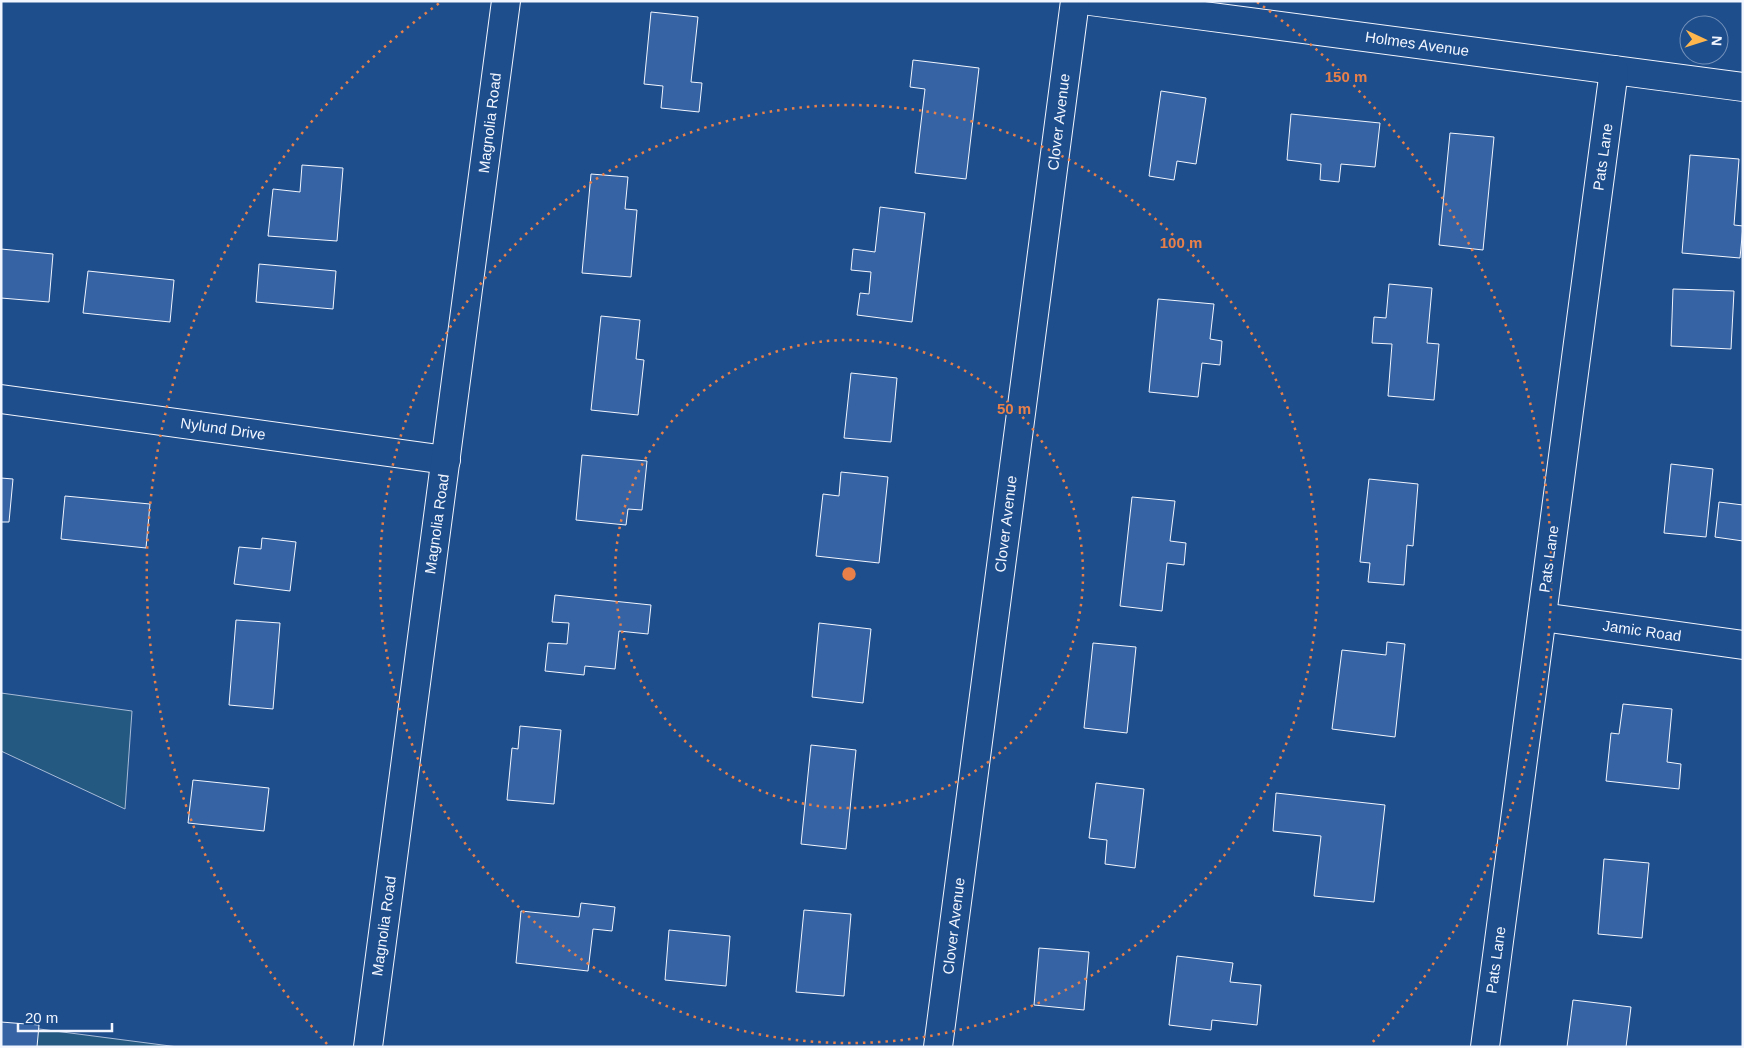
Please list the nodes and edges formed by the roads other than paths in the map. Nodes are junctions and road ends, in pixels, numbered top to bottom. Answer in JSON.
{"nodes":[{"id":1,"x":506,"y":1,"type":"edge"},
{"id":2,"x":1074,"y":1,"type":"edge"},
{"id":3,"x":1090,"y":1,"type":"edge"},
{"id":4,"x":1614,"y":70,"type":"junction"},
{"id":5,"x":1743,"y":87,"type":"edge"},
{"id":6,"x":1,"y":399,"type":"edge"},
{"id":7,"x":446,"y":460,"type":"junction"},
{"id":8,"x":1542,"y":617,"type":"junction"},
{"id":9,"x":1743,"y":645,"type":"edge"},
{"id":10,"x":368,"y":1047,"type":"edge"},
{"id":11,"x":938,"y":1047,"type":"edge"},
{"id":12,"x":1485,"y":1047,"type":"edge"}],
"edges":[{"from":1,"to":7,"type":"street","name":"Magnolia Road"},
{"from":2,"to":11,"type":"street","name":"Clover Avenue"},
{"from":3,"to":4,"type":"street","name":"Holmes Avenue"},
{"from":4,"to":5,"type":"street","name":"Holmes Avenue"},
{"from":4,"to":8,"type":"street","name":"Pats Lane"},
{"from":6,"to":7,"type":"street","name":"Nylund Drive"},
{"from":7,"to":10,"type":"street","name":"Magnolia Road"},
{"from":8,"to":9,"type":"street","name":"Jamic Road"},
{"from":8,"to":12,"type":"street","name":"Pats Lane"}]}
